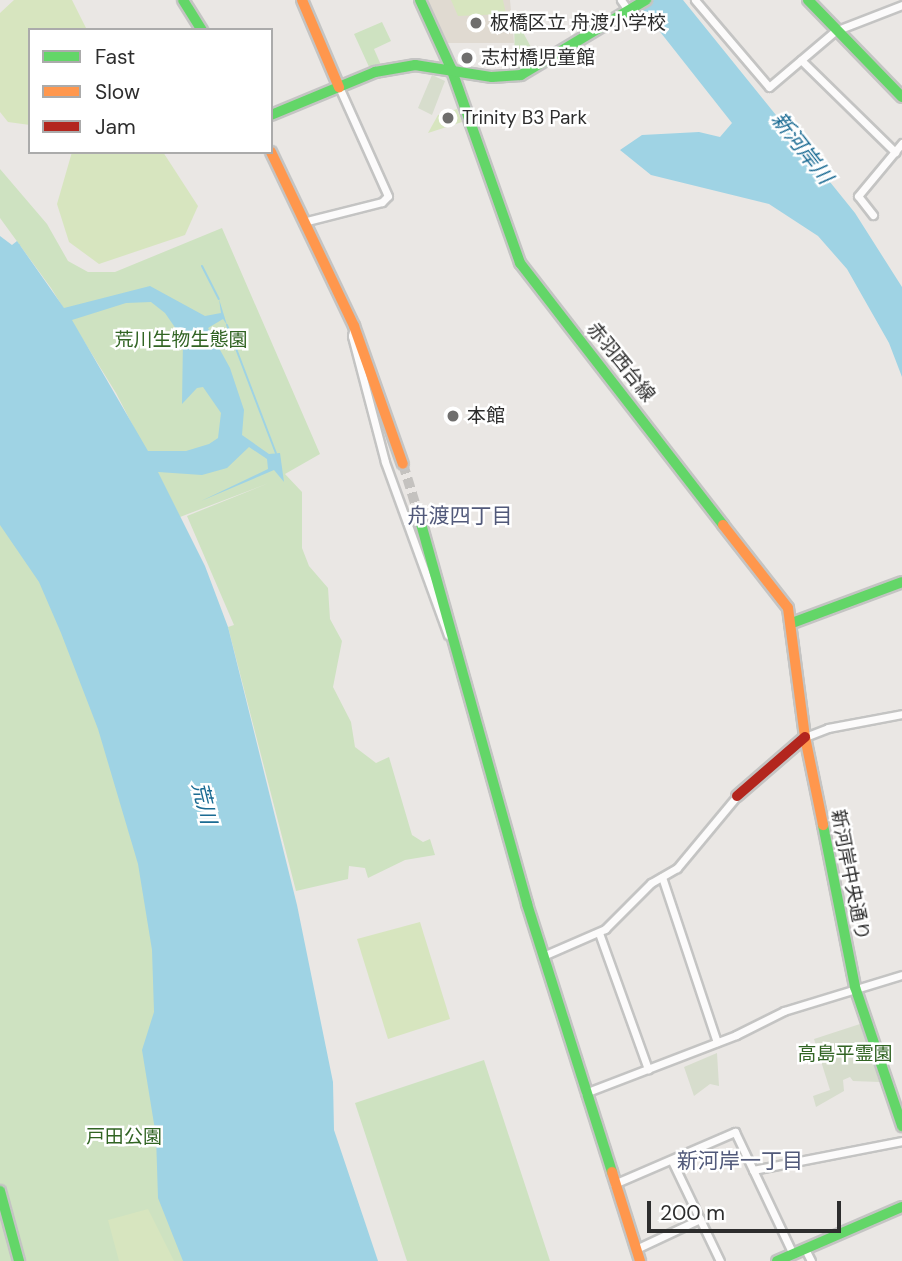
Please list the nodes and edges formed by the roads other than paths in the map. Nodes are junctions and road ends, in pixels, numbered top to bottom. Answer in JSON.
{"nodes":[{"id":1,"x":183,"y":0,"type":"edge"},
{"id":2,"x":302,"y":0,"type":"edge"},
{"id":3,"x":420,"y":0,"type":"edge"},
{"id":4,"x":621,"y":0,"type":"edge"},
{"id":5,"x":646,"y":0,"type":"edge"},
{"id":6,"x":695,"y":0,"type":"edge"},
{"id":7,"x":808,"y":0,"type":"edge"},
{"id":8,"x":902,"y":5,"type":"edge"},
{"id":9,"x":630,"y":9,"type":"junction"},
{"id":10,"x":201,"y":28,"type":"edge"},
{"id":11,"x":835,"y":31,"type":"junction"},
{"id":12,"x":802,"y":60,"type":"junction"},
{"id":13,"x":451,"y":68,"type":"junction"},
{"id":14,"x":340,"y":87,"type":"junction"},
{"id":15,"x":902,"y":97,"type":"edge"},
{"id":16,"x":273,"y":114,"type":"edge"},
{"id":17,"x":902,"y":143,"type":"edge"},
{"id":18,"x":895,"y":152,"type":"junction"},
{"id":19,"x":272,"y":154,"type":"edge"},
{"id":20,"x":873,"y":215,"type":"dead end"},
{"id":21,"x":307,"y":221,"type":"junction"},
{"id":22,"x":354,"y":327,"type":"junction"},
{"id":23,"x":403,"y":464,"type":"tunnel mouth"},
{"id":24,"x":418,"y":513,"type":"tunnel mouth"},
{"id":25,"x":898,"y":584,"type":"edge"},
{"id":26,"x":792,"y":623,"type":"junction"},
{"id":27,"x":456,"y":645,"type":"junction"},
{"id":28,"x":902,"y":714,"type":"edge"},
{"id":29,"x":805,"y":737,"type":"junction"},
{"id":30,"x":737,"y":796,"type":"joint"},
{"id":31,"x":662,"y":877,"type":"junction"},
{"id":32,"x":600,"y":933,"type":"junction"},
{"id":33,"x":542,"y":956,"type":"junction"},
{"id":34,"x":902,"y":975,"type":"edge"},
{"id":35,"x":855,"y":987,"type":"junction"},
{"id":36,"x":718,"y":1042,"type":"junction"},
{"id":37,"x":649,"y":1069,"type":"junction"},
{"id":38,"x":584,"y":1093,"type":"junction"},
{"id":39,"x":902,"y":1126,"type":"edge"},
{"id":40,"x":902,"y":1141,"type":"edge"},
{"id":41,"x":672,"y":1161,"type":"junction"},
{"id":42,"x":753,"y":1170,"type":"junction"},
{"id":43,"x":614,"y":1184,"type":"junction"},
{"id":44,"x":0,"y":1191,"type":"edge"},
{"id":45,"x":902,"y":1207,"type":"edge"},
{"id":46,"x":700,"y":1219,"type":"junction"},
{"id":47,"x":636,"y":1249,"type":"junction"},
{"id":48,"x":805,"y":1249,"type":"junction"},
{"id":49,"x":793,"y":1254,"type":"junction"},
{"id":50,"x":19,"y":1261,"type":"edge"},
{"id":51,"x":640,"y":1261,"type":"edge"},
{"id":52,"x":720,"y":1261,"type":"edge"},
{"id":53,"x":778,"y":1261,"type":"edge"},
{"id":54,"x":811,"y":1261,"type":"edge"}],
"edges":[{"from":1,"to":10,"type":"street"},
{"from":2,"to":14,"type":"street"},
{"from":3,"to":13,"type":"street","name":"赤羽西台線"},
{"from":4,"to":9,"type":"street"},
{"from":5,"to":9,"type":"street"},
{"from":6,"to":12,"type":"street"},
{"from":7,"to":11,"type":"street"},
{"from":8,"to":11,"type":"street"},
{"from":9,"to":13,"type":"street"},
{"from":11,"to":12,"type":"street"},
{"from":11,"to":15,"type":"street"},
{"from":12,"to":18,"type":"street"},
{"from":13,"to":14,"type":"street"},
{"from":13,"to":26,"type":"street","name":"赤羽西台線"},
{"from":14,"to":16,"type":"street"},
{"from":14,"to":21,"type":"street"},
{"from":17,"to":18,"type":"street"},
{"from":18,"to":20,"type":"street"},
{"from":19,"to":21,"type":"street"},
{"from":21,"to":22,"type":"street"},
{"from":22,"to":23,"type":"street"},
{"from":22,"to":27,"type":"street"},
{"from":24,"to":27,"type":"street"},
{"from":25,"to":26,"type":"street"},
{"from":26,"to":29,"type":"street","name":"新河岸中央通り"},
{"from":27,"to":33,"type":"street"},
{"from":28,"to":29,"type":"street"},
{"from":29,"to":30,"type":"street"},
{"from":29,"to":35,"type":"street","name":"新河岸中央通り"},
{"from":30,"to":31,"type":"street"},
{"from":31,"to":32,"type":"street"},
{"from":31,"to":36,"type":"street"},
{"from":32,"to":33,"type":"street"},
{"from":32,"to":37,"type":"street"},
{"from":33,"to":38,"type":"street"},
{"from":34,"to":35,"type":"street"},
{"from":35,"to":36,"type":"street"},
{"from":35,"to":39,"type":"street","name":"新河岸中央通り"},
{"from":36,"to":37,"type":"street"},
{"from":37,"to":38,"type":"street"},
{"from":38,"to":43,"type":"street"},
{"from":40,"to":42,"type":"street"},
{"from":41,"to":42,"type":"street"},
{"from":41,"to":43,"type":"street"},
{"from":41,"to":46,"type":"street"},
{"from":42,"to":49,"type":"street"},
{"from":43,"to":47,"type":"street"},
{"from":44,"to":50,"type":"street"},
{"from":45,"to":48,"type":"street"},
{"from":46,"to":47,"type":"street"},
{"from":46,"to":52,"type":"street"},
{"from":47,"to":51,"type":"street"},
{"from":48,"to":49,"type":"street"},
{"from":48,"to":54,"type":"street"},
{"from":49,"to":53,"type":"street"}]}
